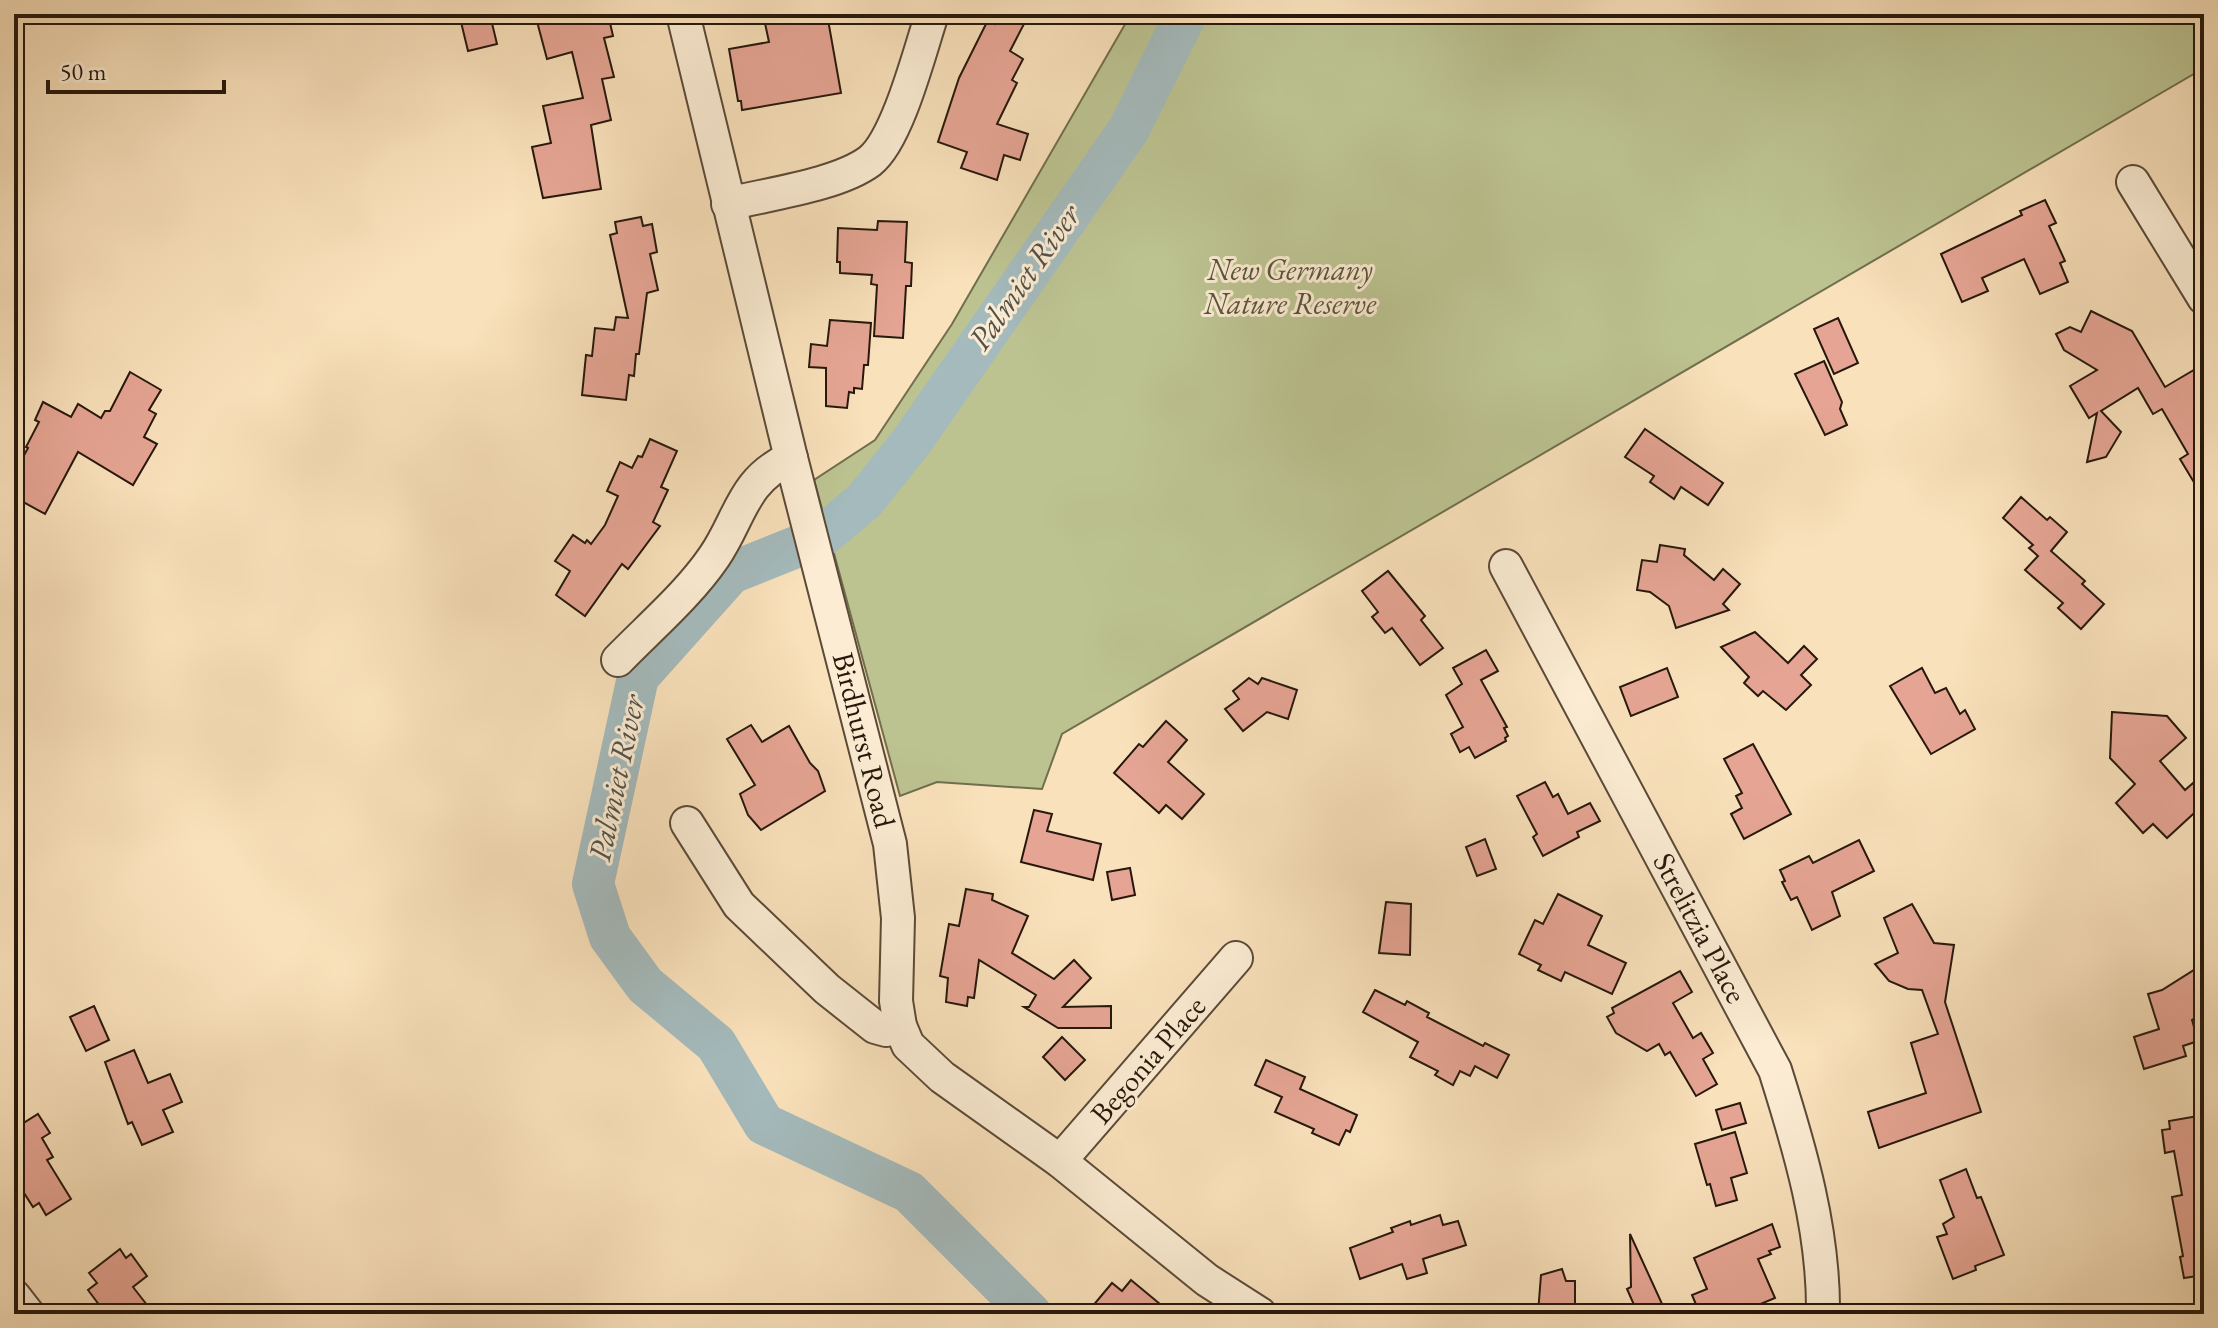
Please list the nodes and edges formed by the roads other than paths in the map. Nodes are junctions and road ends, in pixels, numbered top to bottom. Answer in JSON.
{"nodes":[{"id":1,"x":683,"y":14,"type":"edge"},
{"id":2,"x":932,"y":14,"type":"edge"},
{"id":3,"x":2133,"y":182,"type":"dead end"},
{"id":4,"x":728,"y":204,"type":"junction"},
{"id":5,"x":2204,"y":298,"type":"edge"},
{"id":6,"x":795,"y":472,"type":"junction"},
{"id":7,"x":1506,"y":566,"type":"dead end"},
{"id":8,"x":618,"y":660,"type":"dead end"},
{"id":9,"x":687,"y":823,"type":"dead end"},
{"id":10,"x":1236,"y":958,"type":"dead end"},
{"id":11,"x":900,"y":1026,"type":"junction"},
{"id":12,"x":1060,"y":1161,"type":"junction"},
{"id":13,"x":14,"y":1296,"type":"edge"},
{"id":14,"x":28,"y":1314,"type":"edge"},
{"id":15,"x":1260,"y":1314,"type":"edge"},
{"id":16,"x":1823,"y":1314,"type":"edge"}],
"edges":[{"from":1,"to":4,"type":"street","name":"Birdhurst Road"},
{"from":2,"to":4,"type":"street"},
{"from":3,"to":5,"type":"street"},
{"from":4,"to":6,"type":"street","name":"Birdhurst Road"},
{"from":6,"to":8,"type":"street"},
{"from":6,"to":11,"type":"street","name":"Birdhurst Road"},
{"from":7,"to":16,"type":"street","name":"Strelitzia Place"},
{"from":9,"to":11,"type":"street"},
{"from":10,"to":12,"type":"street","name":"Begonia Place"},
{"from":11,"to":12,"type":"street","name":"Birdhurst Road"},
{"from":12,"to":15,"type":"street","name":"Birdhurst Road"},
{"from":13,"to":14,"type":"street"}]}
